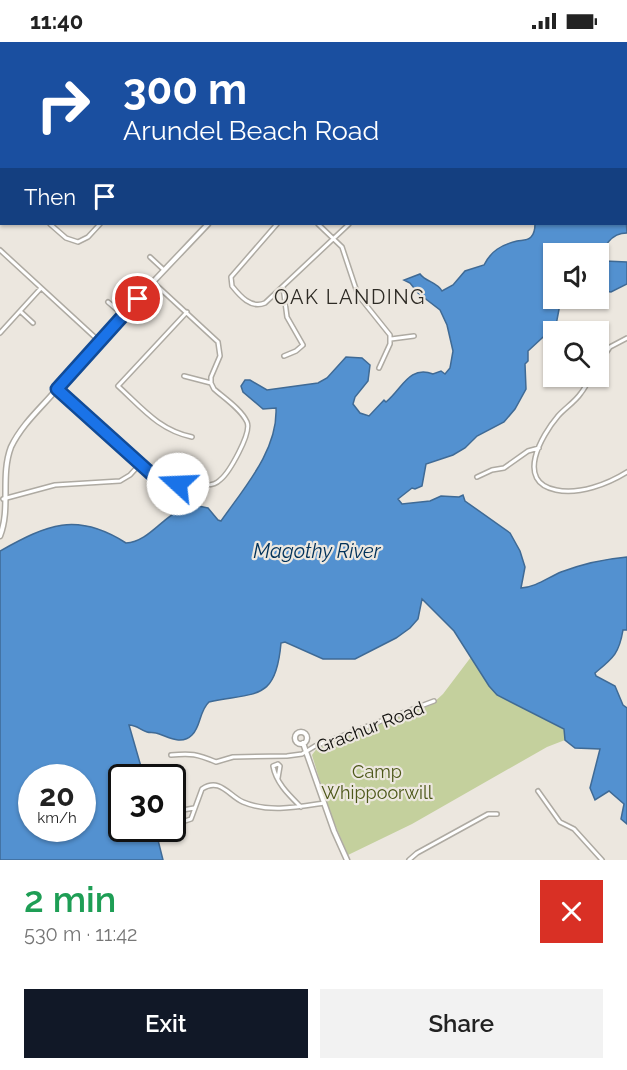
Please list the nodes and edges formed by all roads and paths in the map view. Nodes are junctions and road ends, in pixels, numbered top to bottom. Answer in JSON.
{"nodes":[{"id":1,"x":51,"y":225,"type":"edge"},
{"id":2,"x":99,"y":225,"type":"edge"},
{"id":3,"x":207,"y":225,"type":"edge"},
{"id":4,"x":276,"y":225,"type":"edge"},
{"id":5,"x":319,"y":225,"type":"edge"},
{"id":6,"x":348,"y":225,"type":"edge"},
{"id":7,"x":334,"y":238,"type":"junction"},
{"id":8,"x":0,"y":250,"type":"edge"},
{"id":9,"x":150,"y":257,"type":"dead end"},
{"id":10,"x":164,"y":270,"type":"junction"},
{"id":11,"x":153,"y":282,"type":"junction"},
{"id":12,"x":283,"y":286,"type":"junction"},
{"id":13,"x":41,"y":288,"type":"junction"},
{"id":14,"x":108,"y":302,"type":"dead end"},
{"id":15,"x":20,"y":311,"type":"junction"},
{"id":16,"x":186,"y":312,"type":"junction"},
{"id":17,"x":123,"y":315,"type":"junction"},
{"id":18,"x":33,"y":323,"type":"dead end"},
{"id":19,"x":0,"y":333,"type":"edge"},
{"id":20,"x":414,"y":336,"type":"dead end"},
{"id":21,"x":627,"y":338,"type":"edge"},
{"id":22,"x":391,"y":339,"type":"junction"},
{"id":23,"x":99,"y":341,"type":"junction"},
{"id":24,"x":609,"y":348,"type":"edge"},
{"id":25,"x":284,"y":356,"type":"dead end"},
{"id":26,"x":379,"y":368,"type":"dead end"},
{"id":27,"x":184,"y":376,"type":"dead end"},
{"id":28,"x":211,"y":383,"type":"junction"},
{"id":29,"x":585,"y":387,"type":"edge"},
{"id":30,"x":57,"y":389,"type":"junction"},
{"id":31,"x":192,"y":437,"type":"dead end"},
{"id":32,"x":539,"y":448,"type":"junction"},
{"id":33,"x":140,"y":464,"type":"junction"},
{"id":34,"x":627,"y":472,"type":"edge"},
{"id":35,"x":477,"y":477,"type":"dead end"},
{"id":36,"x":3,"y":499,"type":"junction"},
{"id":37,"x":0,"y":536,"type":"edge"},
{"id":38,"x":434,"y":701,"type":"dead end"},
{"id":39,"x":303,"y":743,"type":"dead end"},
{"id":40,"x":307,"y":752,"type":"junction"},
{"id":41,"x":171,"y":755,"type":"dead end"},
{"id":42,"x":278,"y":778,"type":"dead end"},
{"id":43,"x":538,"y":791,"type":"dead end"},
{"id":44,"x":324,"y":803,"type":"junction"},
{"id":45,"x":301,"y":807,"type":"junction"},
{"id":46,"x":194,"y":808,"type":"junction"},
{"id":47,"x":497,"y":813,"type":"dead end"},
{"id":48,"x":346,"y":860,"type":"edge"},
{"id":49,"x":409,"y":860,"type":"edge"},
{"id":50,"x":602,"y":860,"type":"edge"}],
"edges":[{"from":1,"to":2,"type":"street"},
{"from":3,"to":10,"type":"street"},
{"from":4,"to":12,"type":"street"},
{"from":5,"to":7,"type":"street"},
{"from":6,"to":7,"type":"street"},
{"from":7,"to":12,"type":"street"},
{"from":7,"to":22,"type":"street"},
{"from":8,"to":13,"type":"street"},
{"from":9,"to":10,"type":"street"},
{"from":10,"to":11,"type":"street"},
{"from":11,"to":16,"type":"street"},
{"from":11,"to":17,"type":"street"},
{"from":12,"to":25,"type":"street"},
{"from":13,"to":15,"type":"street"},
{"from":13,"to":23,"type":"street"},
{"from":14,"to":17,"type":"street"},
{"from":15,"to":18,"type":"street"},
{"from":15,"to":19,"type":"street"},
{"from":16,"to":28,"type":"street"},
{"from":16,"to":31,"type":"street"},
{"from":17,"to":23,"type":"street"},
{"from":20,"to":22,"type":"street"},
{"from":21,"to":24,"type":"street"},
{"from":22,"to":26,"type":"street"},
{"from":23,"to":30,"type":"street"},
{"from":27,"to":28,"type":"street"},
{"from":28,"to":33,"type":"street"},
{"from":29,"to":32,"type":"street"},
{"from":30,"to":33,"type":"street"},
{"from":30,"to":36,"type":"street"},
{"from":32,"to":34,"type":"street"},
{"from":32,"to":35,"type":"street"},
{"from":33,"to":36,"type":"street"},
{"from":36,"to":37,"type":"street"},
{"from":38,"to":40,"type":"street","name":"Grachur Road"},
{"from":39,"to":40,"type":"street"},
{"from":40,"to":41,"type":"street","name":"Grachur Road"},
{"from":40,"to":44,"type":"street"},
{"from":42,"to":45,"type":"street"},
{"from":43,"to":50,"type":"street"},
{"from":44,"to":45,"type":"street"},
{"from":44,"to":48,"type":"street"},
{"from":45,"to":46,"type":"street"},
{"from":46,"to":46,"type":"street"},
{"from":47,"to":49,"type":"street"}]}
